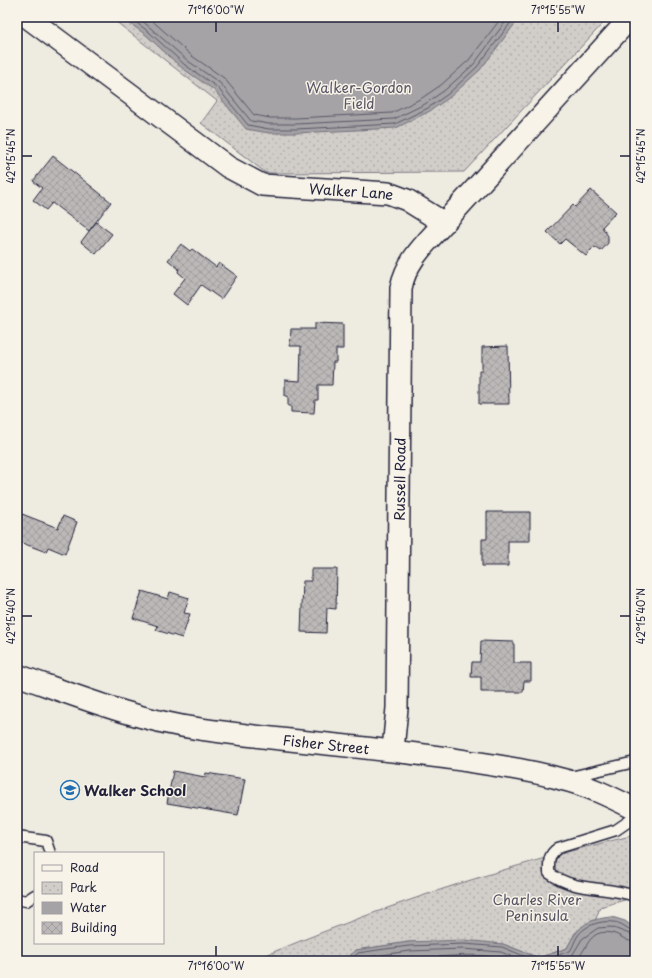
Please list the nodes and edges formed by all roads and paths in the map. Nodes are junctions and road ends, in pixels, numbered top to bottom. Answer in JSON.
{"nodes":[{"id":1,"x":27,"y":17,"type":"edge"},
{"id":2,"x":631,"y":17,"type":"edge"},
{"id":3,"x":444,"y":223,"type":"junction"},
{"id":4,"x":17,"y":674,"type":"edge"},
{"id":5,"x":393,"y":750,"type":"junction"},
{"id":6,"x":635,"y":762,"type":"edge"},
{"id":7,"x":563,"y":779,"type":"junction"},
{"id":8,"x":635,"y":809,"type":"edge"},
{"id":9,"x":635,"y":817,"type":"edge"},
{"id":10,"x":17,"y":837,"type":"edge"},
{"id":11,"x":50,"y":852,"type":"edge"},
{"id":12,"x":34,"y":896,"type":"edge"},
{"id":13,"x":635,"y":896,"type":"edge"},
{"id":14,"x":17,"y":899,"type":"edge"}],
"edges":[{"from":1,"to":3,"type":"street","name":"Walker Lane"},
{"from":2,"to":3,"type":"street"},
{"from":3,"to":5,"type":"street","name":"Russell Road"},
{"from":4,"to":5,"type":"street","name":"Fisher Street"},
{"from":5,"to":7,"type":"street","name":"Fisher Street"},
{"from":6,"to":7,"type":"lane"},
{"from":7,"to":8,"type":"street","name":"Fisher Street"},
{"from":9,"to":13,"type":"lane"},
{"from":10,"to":11,"type":"lane"},
{"from":12,"to":14,"type":"lane"}]}
